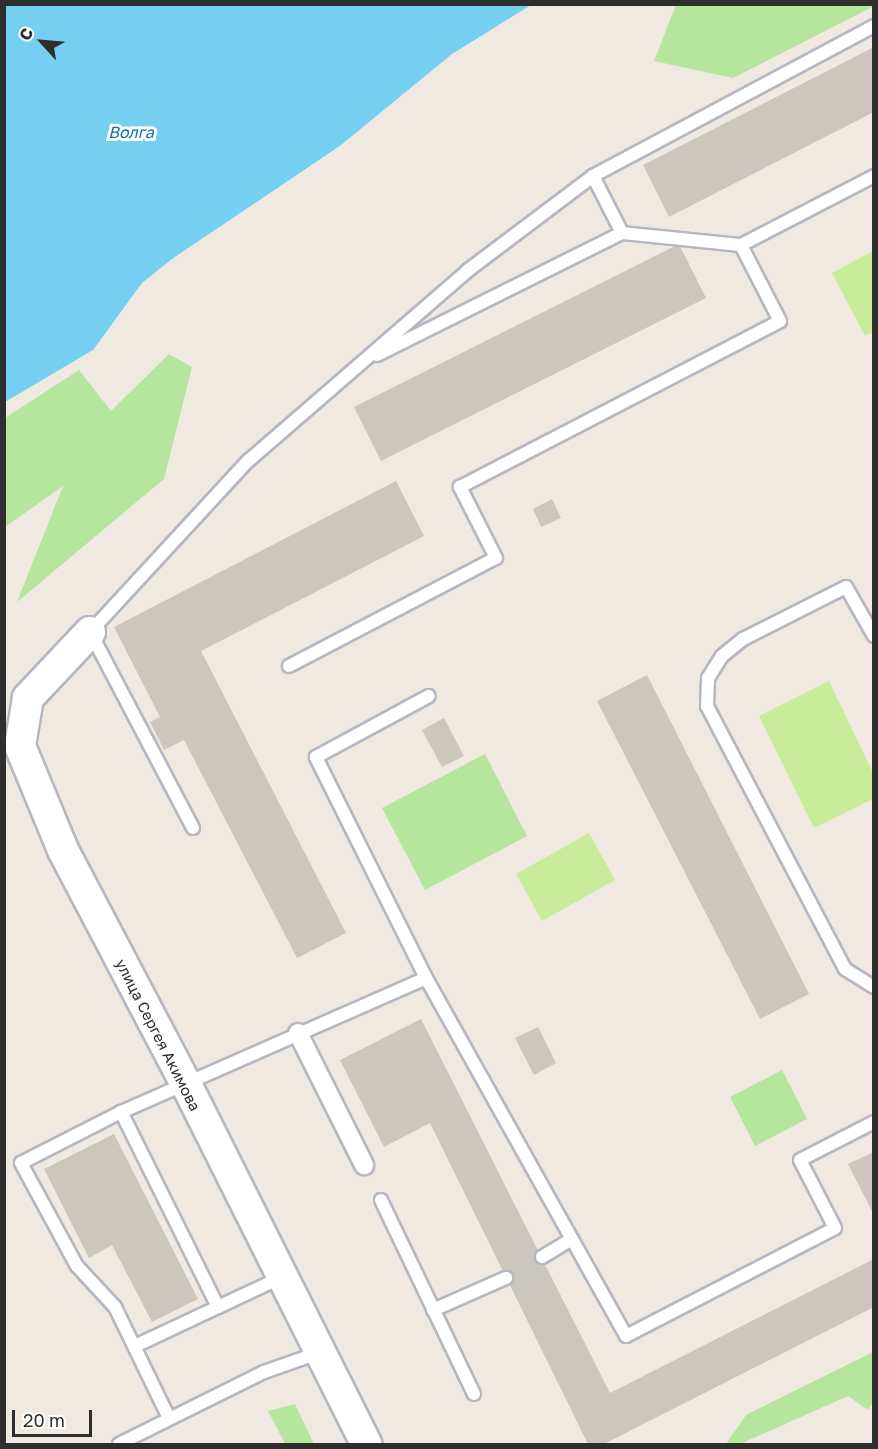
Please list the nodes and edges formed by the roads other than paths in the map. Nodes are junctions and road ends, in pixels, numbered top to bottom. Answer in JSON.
{"nodes":[{"id":1,"x":873,"y":26,"type":"edge"},
{"id":2,"x":593,"y":176,"type":"junction"},
{"id":3,"x":873,"y":176,"type":"edge"},
{"id":4,"x":622,"y":233,"type":"junction"},
{"id":5,"x":741,"y":245,"type":"junction"},
{"id":6,"x":360,"y":363,"type":"junction"},
{"id":7,"x":90,"y":632,"type":"junction"},
{"id":8,"x":873,"y":636,"type":"edge"},
{"id":9,"x":289,"y":666,"type":"dead end"},
{"id":10,"x":429,"y":696,"type":"dead end"},
{"id":11,"x":194,"y":828,"type":"dead end"},
{"id":12,"x":426,"y":978,"type":"junction"},
{"id":13,"x":873,"y":987,"type":"edge"},
{"id":14,"x":298,"y":1033,"type":"junction"},
{"id":15,"x":185,"y":1082,"type":"junction"},
{"id":16,"x":121,"y":1112,"type":"junction"},
{"id":17,"x":873,"y":1122,"type":"edge"},
{"id":18,"x":364,"y":1165,"type":"dead end"},
{"id":19,"x":381,"y":1200,"type":"dead end"},
{"id":20,"x":572,"y":1239,"type":"junction"},
{"id":21,"x":542,"y":1257,"type":"dead end"},
{"id":22,"x":282,"y":1277,"type":"junction"},
{"id":23,"x":506,"y":1278,"type":"dead end"},
{"id":24,"x":218,"y":1307,"type":"junction"},
{"id":25,"x":434,"y":1310,"type":"junction"},
{"id":26,"x":135,"y":1346,"type":"junction"},
{"id":27,"x":318,"y":1353,"type":"junction"},
{"id":28,"x":474,"y":1394,"type":"dead end"},
{"id":29,"x":169,"y":1418,"type":"junction"},
{"id":30,"x":119,"y":1444,"type":"edge"},
{"id":31,"x":366,"y":1444,"type":"edge"}],
"edges":[{"from":1,"to":2,"type":"lane"},
{"from":2,"to":4,"type":"lane"},
{"from":2,"to":6,"type":"lane"},
{"from":3,"to":5,"type":"lane"},
{"from":4,"to":5,"type":"lane"},
{"from":4,"to":6,"type":"lane"},
{"from":5,"to":9,"type":"lane"},
{"from":6,"to":7,"type":"lane"},
{"from":7,"to":11,"type":"lane"},
{"from":7,"to":15,"type":"street","name":"улица Сергея Акимова"},
{"from":8,"to":13,"type":"lane"},
{"from":10,"to":12,"type":"lane"},
{"from":12,"to":14,"type":"lane"},
{"from":12,"to":20,"type":"lane"},
{"from":14,"to":15,"type":"lane"},
{"from":14,"to":18,"type":"street"},
{"from":15,"to":16,"type":"lane"},
{"from":15,"to":22,"type":"street","name":"улица Сергея Акимова"},
{"from":16,"to":24,"type":"lane"},
{"from":16,"to":26,"type":"lane"},
{"from":17,"to":20,"type":"lane"},
{"from":19,"to":25,"type":"lane"},
{"from":20,"to":21,"type":"lane"},
{"from":22,"to":24,"type":"lane"},
{"from":22,"to":27,"type":"street","name":"улица Сергея Акимова"},
{"from":23,"to":25,"type":"lane"},
{"from":24,"to":26,"type":"lane"},
{"from":25,"to":28,"type":"lane"},
{"from":26,"to":29,"type":"lane"},
{"from":27,"to":29,"type":"lane"},
{"from":27,"to":31,"type":"street","name":"улица Сергея Акимова"},
{"from":29,"to":30,"type":"lane"}]}
